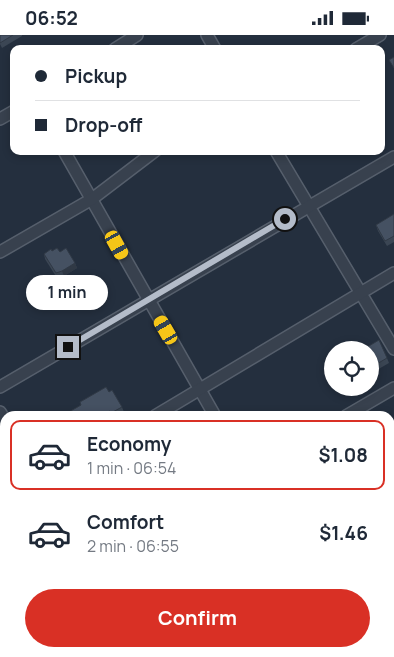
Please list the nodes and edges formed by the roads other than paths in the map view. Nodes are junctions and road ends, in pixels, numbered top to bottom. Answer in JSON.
{"nodes":[{"id":1,"x":137,"y":35,"type":"edge"},
{"id":2,"x":380,"y":35,"type":"edge"},
{"id":3,"x":121,"y":45,"type":"edge"},
{"id":4,"x":363,"y":45,"type":"edge"},
{"id":5,"x":66,"y":155,"type":"edge"},
{"id":6,"x":150,"y":155,"type":"edge"},
{"id":7,"x":278,"y":155,"type":"edge"},
{"id":8,"x":394,"y":157,"type":"edge"},
{"id":9,"x":92,"y":199,"type":"junction"},
{"id":10,"x":308,"y":205,"type":"junction"},
{"id":11,"x":0,"y":252,"type":"edge"},
{"id":12,"x":394,"y":273,"type":"edge"},
{"id":13,"x":360,"y":293,"type":"junction"},
{"id":14,"x":148,"y":299,"type":"junction"},
{"id":15,"x":394,"y":349,"type":"edge"},
{"id":16,"x":0,"y":387,"type":"edge"},
{"id":17,"x":394,"y":388,"type":"edge"},
{"id":18,"x":200,"y":390,"type":"junction"},
{"id":19,"x":164,"y":411,"type":"edge"},
{"id":20,"x":212,"y":411,"type":"edge"},
{"id":21,"x":355,"y":411,"type":"edge"}],
"edges":[{"from":1,"to":3,"type":"street"},
{"from":2,"to":4,"type":"street"},
{"from":5,"to":9,"type":"street"},
{"from":6,"to":9,"type":"street"},
{"from":7,"to":10,"type":"street"},
{"from":8,"to":10,"type":"street"},
{"from":9,"to":11,"type":"street"},
{"from":9,"to":14,"type":"street"},
{"from":10,"to":13,"type":"street"},
{"from":10,"to":14,"type":"street"},
{"from":12,"to":13,"type":"street"},
{"from":13,"to":15,"type":"street"},
{"from":13,"to":18,"type":"street"},
{"from":14,"to":16,"type":"street"},
{"from":14,"to":18,"type":"street"},
{"from":17,"to":21,"type":"street"},
{"from":18,"to":19,"type":"street"},
{"from":18,"to":20,"type":"street"}]}
